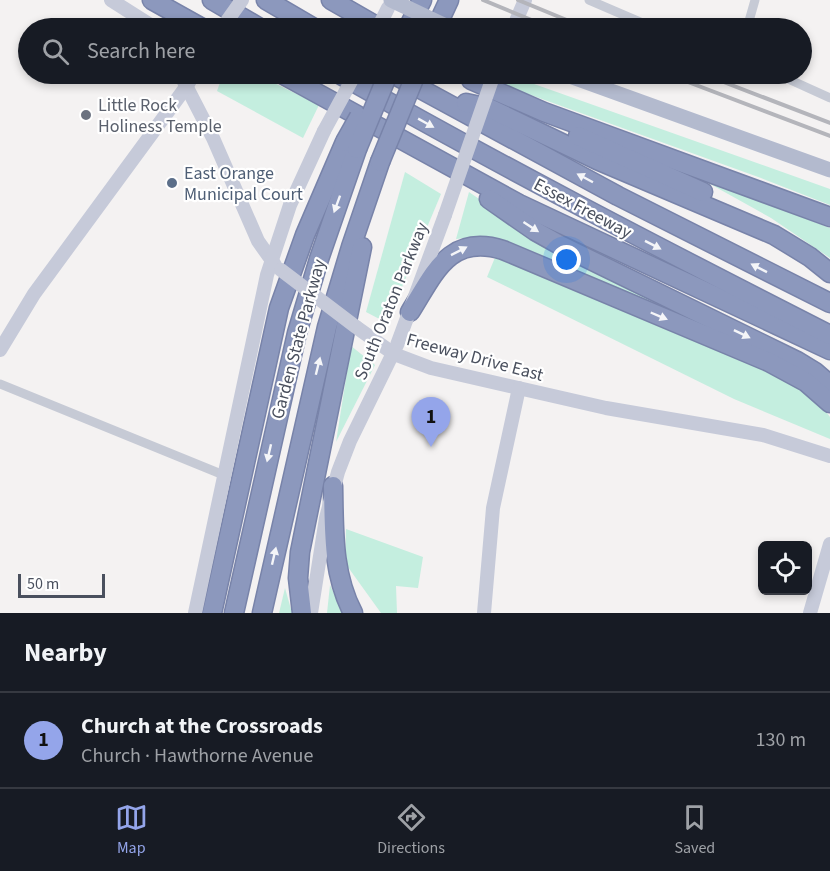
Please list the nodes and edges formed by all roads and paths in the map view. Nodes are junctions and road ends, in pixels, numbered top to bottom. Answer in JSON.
{"nodes":[{"id":1,"x":111,"y":0,"type":"edge"},
{"id":2,"x":152,"y":0,"type":"edge"},
{"id":3,"x":165,"y":0,"type":"edge"},
{"id":4,"x":212,"y":0,"type":"edge"},
{"id":5,"x":242,"y":0,"type":"edge"},
{"id":6,"x":266,"y":0,"type":"edge"},
{"id":7,"x":331,"y":0,"type":"edge"},
{"id":8,"x":422,"y":0,"type":"edge"},
{"id":9,"x":449,"y":0,"type":"edge"},
{"id":10,"x":525,"y":0,"type":"edge"},
{"id":11,"x":589,"y":0,"type":"edge"},
{"id":12,"x":755,"y":0,"type":"edge"},
{"id":13,"x":390,"y":3,"type":"edge"},
{"id":14,"x":141,"y":18,"type":"edge"},
{"id":15,"x":184,"y":18,"type":"edge"},
{"id":16,"x":193,"y":18,"type":"edge"},
{"id":17,"x":229,"y":18,"type":"edge"},
{"id":18,"x":243,"y":18,"type":"edge"},
{"id":19,"x":297,"y":18,"type":"edge"},
{"id":20,"x":362,"y":18,"type":"edge"},
{"id":21,"x":383,"y":18,"type":"edge"},
{"id":22,"x":413,"y":18,"type":"edge"},
{"id":23,"x":426,"y":18,"type":"edge"},
{"id":24,"x":441,"y":18,"type":"edge"},
{"id":25,"x":517,"y":18,"type":"edge"},
{"id":26,"x":631,"y":18,"type":"edge"},
{"id":27,"x":750,"y":18,"type":"edge"},
{"id":28,"x":185,"y":84,"type":"edge"},
{"id":29,"x":188,"y":84,"type":"edge"},
{"id":30,"x":300,"y":84,"type":"edge"},
{"id":31,"x":350,"y":84,"type":"edge"},
{"id":32,"x":356,"y":84,"type":"edge"},
{"id":33,"x":379,"y":84,"type":"edge"},
{"id":34,"x":383,"y":84,"type":"edge"},
{"id":35,"x":411,"y":84,"type":"edge"},
{"id":36,"x":412,"y":84,"type":"edge"},
{"id":37,"x":479,"y":84,"type":"edge"},
{"id":38,"x":482,"y":84,"type":"edge"},
{"id":39,"x":491,"y":84,"type":"edge"},
{"id":40,"x":592,"y":84,"type":"edge"},
{"id":41,"x":799,"y":84,"type":"edge"},
{"id":42,"x":186,"y":87,"type":"junction"},
{"id":43,"x":432,"y":96,"type":"junction"},
{"id":44,"x":830,"y":98,"type":"edge"},
{"id":45,"x":351,"y":146,"type":"junction"},
{"id":46,"x":414,"y":146,"type":"junction"},
{"id":47,"x":380,"y":162,"type":"junction"},
{"id":48,"x":830,"y":170,"type":"edge"},
{"id":49,"x":830,"y":217,"type":"edge"},
{"id":50,"x":740,"y":220,"type":"junction"},
{"id":51,"x":276,"y":266,"type":"junction"},
{"id":52,"x":830,"y":273,"type":"edge"},
{"id":53,"x":830,"y":303,"type":"edge"},
{"id":54,"x":410,"y":312,"type":"junction"},
{"id":55,"x":830,"y":335,"type":"edge"},
{"id":56,"x":0,"y":350,"type":"edge"},
{"id":57,"x":830,"y":350,"type":"edge"},
{"id":58,"x":394,"y":354,"type":"junction"},
{"id":59,"x":0,"y":384,"type":"edge"},
{"id":60,"x":830,"y":385,"type":"edge"},
{"id":61,"x":519,"y":388,"type":"junction"},
{"id":62,"x":830,"y":403,"type":"edge"},
{"id":63,"x":830,"y":456,"type":"edge"},
{"id":64,"x":225,"y":476,"type":"junction"},
{"id":65,"x":333,"y":486,"type":"junction"},
{"id":66,"x":830,"y":544,"type":"edge"},
{"id":67,"x":195,"y":613,"type":"edge"},
{"id":68,"x":212,"y":613,"type":"edge"},
{"id":69,"x":234,"y":613,"type":"edge"},
{"id":70,"x":262,"y":613,"type":"edge"},
{"id":71,"x":302,"y":613,"type":"edge"},
{"id":72,"x":311,"y":613,"type":"edge"},
{"id":73,"x":353,"y":613,"type":"edge"},
{"id":74,"x":484,"y":613,"type":"edge"},
{"id":75,"x":810,"y":613,"type":"edge"}],
"edges":[{"from":1,"to":14,"type":"main road"},
{"from":2,"to":15,"type":"highway"},
{"from":3,"to":16,"type":"highway"},
{"from":4,"to":18,"type":"highway"},
{"from":5,"to":17,"type":"main road","bridge":true},
{"from":6,"to":19,"type":"highway"},
{"from":7,"to":20,"type":"highway"},
{"from":8,"to":22,"type":"highway"},
{"from":9,"to":24,"type":"highway"},
{"from":10,"to":25,"type":"main road"},
{"from":11,"to":26,"type":"street"},
{"from":12,"to":27,"type":"street"},
{"from":13,"to":21,"type":"main road","bridge":true},
{"from":13,"to":23,"type":"main road","bridge":true},
{"from":28,"to":42,"type":"main road","name":"Freeway Drive East"},
{"from":29,"to":42,"type":"main road"},
{"from":30,"to":46,"type":"highway"},
{"from":31,"to":51,"type":"main road","bridge":true},
{"from":32,"to":55,"type":"highway","name":"Essex Freeway","one_way":true},
{"from":33,"to":45,"type":"highway","bridge":true},
{"from":34,"to":45,"type":"highway","name":"Garden State Parkway","bridge":true},
{"from":35,"to":43,"type":"highway","name":"Essex Freeway"},
{"from":36,"to":47,"type":"highway","name":"Garden State Parkway","bridge":true},
{"from":37,"to":50,"type":"highway"},
{"from":38,"to":49,"type":"highway"},
{"from":39,"to":54,"type":"main road","name":"South Oraton Parkway","bridge":true},
{"from":40,"to":48,"type":"main road"},
{"from":41,"to":44,"type":"street"},
{"from":42,"to":51,"type":"main road","name":"Freeway Drive East"},
{"from":42,"to":56,"type":"main road"},
{"from":43,"to":50,"type":"highway"},
{"from":53,"to":43,"type":"highway","name":"Essex Freeway","one_way":true},
{"from":45,"to":68,"type":"highway"},
{"from":45,"to":69,"type":"highway","name":"Garden State Parkway","one_way":true},
{"from":46,"to":57,"type":"highway"},
{"from":46,"to":60,"type":"highway","one_way":true},
{"from":70,"to":47,"type":"highway","name":"Garden State Parkway","one_way":true},
{"from":47,"to":71,"type":"highway"},
{"from":50,"to":52,"type":"highway"},
{"from":51,"to":58,"type":"main road","name":"Freeway Drive East","bridge":true},
{"from":51,"to":64,"type":"main road"},
{"from":54,"to":58,"type":"main road","name":"South Oraton Parkway"},
{"from":54,"to":62,"type":"highway","one_way":true},
{"from":58,"to":61,"type":"main road","name":"Freeway Drive East"},
{"from":58,"to":65,"type":"main road","name":"South Oraton Parkway"},
{"from":59,"to":64,"type":"street"},
{"from":61,"to":63,"type":"main road","name":"Freeway Drive East"},
{"from":61,"to":74,"type":"main road"},
{"from":64,"to":67,"type":"main road"},
{"from":65,"to":72,"type":"main road","name":"South Oraton Parkway"},
{"from":65,"to":73,"type":"highway"},
{"from":66,"to":75,"type":"main road"}]}
